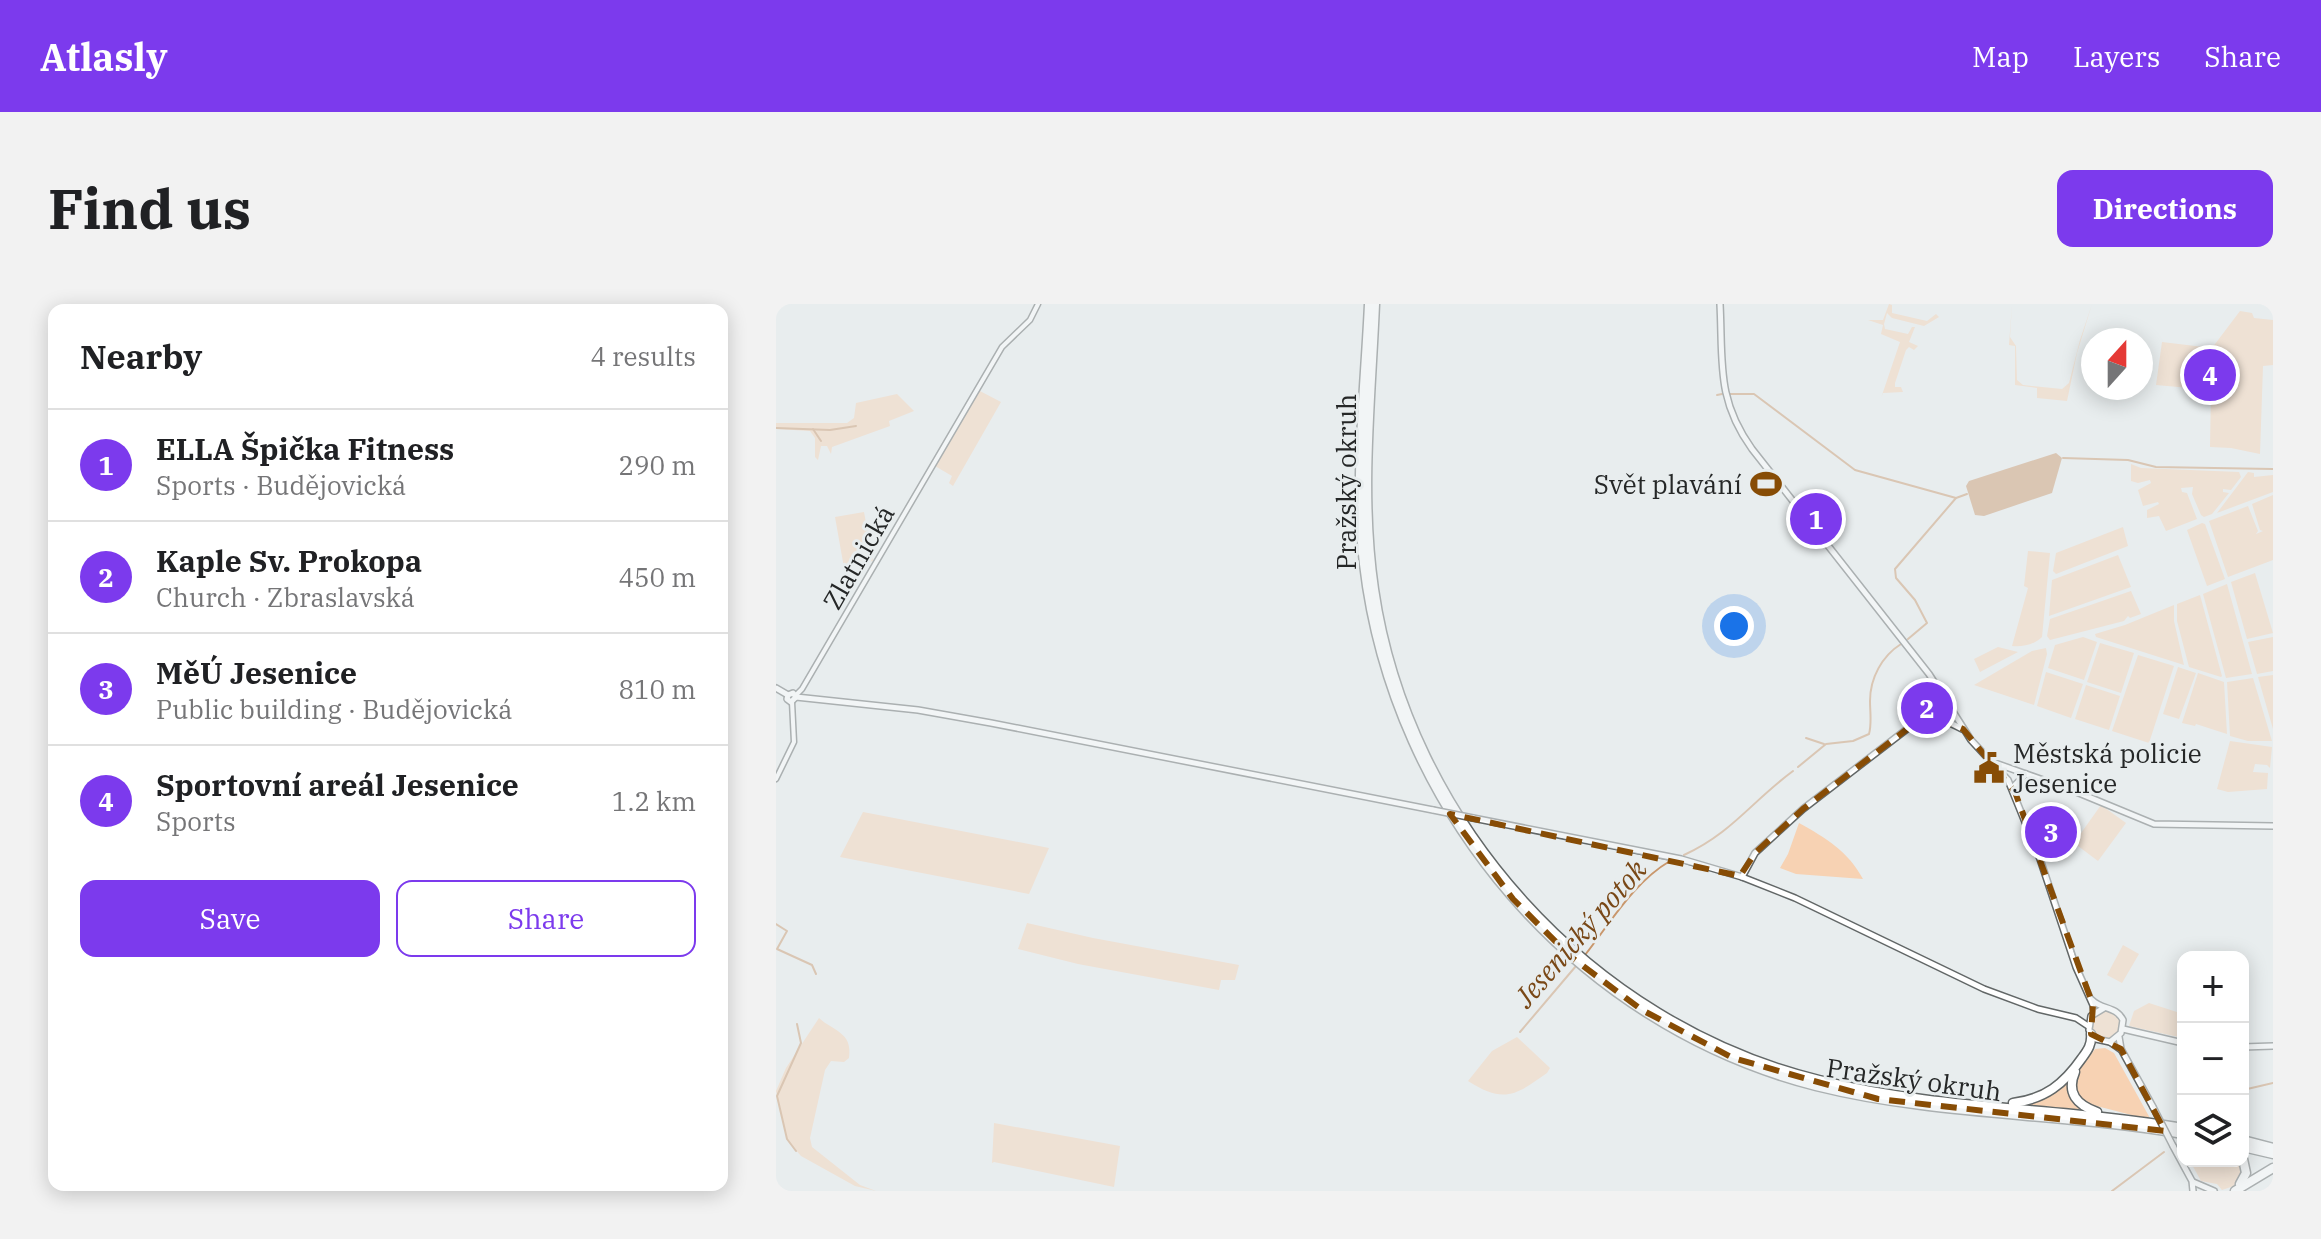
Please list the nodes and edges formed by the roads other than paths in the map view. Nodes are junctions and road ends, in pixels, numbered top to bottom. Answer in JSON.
{"nodes":[{"id":1,"x":1038,"y":304,"type":"edge"},
{"id":2,"x":1372,"y":304,"type":"edge"},
{"id":3,"x":1720,"y":304,"type":"edge"},
{"id":4,"x":776,"y":688,"type":"edge"},
{"id":5,"x":802,"y":689,"type":"junction"},
{"id":6,"x":805,"y":696,"type":"junction"},
{"id":7,"x":795,"y":698,"type":"junction"},
{"id":8,"x":1963,"y":729,"type":"junction"},
{"id":9,"x":1994,"y":763,"type":"junction"},
{"id":10,"x":2026,"y":774,"type":"junction"},
{"id":11,"x":776,"y":779,"type":"edge"},
{"id":12,"x":2013,"y":787,"type":"junction"},
{"id":13,"x":2273,"y":826,"type":"edge"},
{"id":14,"x":1748,"y":862,"type":"junction"},
{"id":15,"x":1742,"y":877,"type":"junction"},
{"id":16,"x":1759,"y":883,"type":"junction"},
{"id":17,"x":1591,"y":969,"type":"junction"},
{"id":18,"x":2090,"y":997,"type":"junction"},
{"id":19,"x":2104,"y":1008,"type":"junction"},
{"id":20,"x":2092,"y":1014,"type":"junction"},
{"id":21,"x":2076,"y":1018,"type":"junction"},
{"id":22,"x":2123,"y":1029,"type":"junction"},
{"id":23,"x":2090,"y":1030,"type":"junction"},
{"id":24,"x":2119,"y":1037,"type":"junction"},
{"id":25,"x":2099,"y":1041,"type":"junction"},
{"id":26,"x":2110,"y":1042,"type":"junction"},
{"id":27,"x":2177,"y":1042,"type":"edge"},
{"id":28,"x":2273,"y":1046,"type":"edge"},
{"id":29,"x":2249,"y":1047,"type":"edge"},
{"id":30,"x":2121,"y":1049,"type":"junction"},
{"id":31,"x":1989,"y":1104,"type":"junction"},
{"id":32,"x":2117,"y":1118,"type":"junction"},
{"id":33,"x":2177,"y":1130,"type":"edge"},
{"id":34,"x":2177,"y":1130,"type":"edge"},
{"id":35,"x":2249,"y":1142,"type":"edge"},
{"id":36,"x":2249,"y":1148,"type":"edge"},
{"id":37,"x":2273,"y":1148,"type":"edge"},
{"id":38,"x":2273,"y":1154,"type":"edge"},
{"id":39,"x":2244,"y":1167,"type":"edge"},
{"id":40,"x":2273,"y":1168,"type":"edge"},
{"id":41,"x":2192,"y":1181,"type":"junction"},
{"id":42,"x":2203,"y":1188,"type":"junction"},
{"id":43,"x":2194,"y":1191,"type":"edge"},
{"id":44,"x":2214,"y":1191,"type":"edge"},
{"id":45,"x":2234,"y":1191,"type":"edge"}],
"edges":[{"from":1,"to":5,"type":"street","name":"Zlatnická"},
{"from":2,"to":17,"type":"highway","name":"Pražský okruh"},
{"from":3,"to":8,"type":"main road"},
{"from":4,"to":7,"type":"main road"},
{"from":5,"to":6,"type":"street"},
{"from":5,"to":7,"type":"street","name":"Zlatnická"},
{"from":6,"to":7,"type":"main road"},
{"from":6,"to":15,"type":"main road","bridge":true},
{"from":7,"to":11,"type":"street"},
{"from":8,"to":9,"type":"main road"},
{"from":8,"to":14,"type":"main road"},
{"from":9,"to":10,"type":"main road"},
{"from":9,"to":12,"type":"main road"},
{"from":10,"to":12,"type":"main road"},
{"from":10,"to":13,"type":"main road"},
{"from":12,"to":18,"type":"main road"},
{"from":14,"to":15,"type":"main road"},
{"from":14,"to":16,"type":"main road"},
{"from":15,"to":16,"type":"main road"},
{"from":16,"to":21,"type":"main road"},
{"from":17,"to":31,"type":"highway","name":"Pražský okruh"},
{"from":17,"to":33,"type":"highway","name":"Pražský okruh"},
{"from":18,"to":19,"type":"main road"},
{"from":18,"to":20,"type":"main road"},
{"from":19,"to":20,"type":"main road"},
{"from":19,"to":22,"type":"main road"},
{"from":20,"to":21,"type":"main road"},
{"from":20,"to":23,"type":"main road"},
{"from":21,"to":23,"type":"main road"},
{"from":22,"to":24,"type":"main road"},
{"from":22,"to":27,"type":"main road"},
{"from":23,"to":25,"type":"main road"},
{"from":23,"to":31,"type":"highway"},
{"from":24,"to":26,"type":"main road"},
{"from":24,"to":30,"type":"main road"},
{"from":25,"to":26,"type":"main road"},
{"from":25,"to":32,"type":"highway"},
{"from":26,"to":30,"type":"main road"},
{"from":28,"to":29,"type":"main road"},
{"from":30,"to":41,"type":"main road","bridge":true},
{"from":31,"to":32,"type":"highway","name":"Pražský okruh"},
{"from":32,"to":34,"type":"highway","name":"Pražský okruh"},
{"from":35,"to":37,"type":"highway"},
{"from":36,"to":38,"type":"highway"},
{"from":39,"to":45,"type":"highway"},
{"from":40,"to":45,"type":"highway"},
{"from":41,"to":42,"type":"main road"},
{"from":41,"to":43,"type":"main road"},
{"from":42,"to":43,"type":"main road"},
{"from":42,"to":44,"type":"main road"}]}
